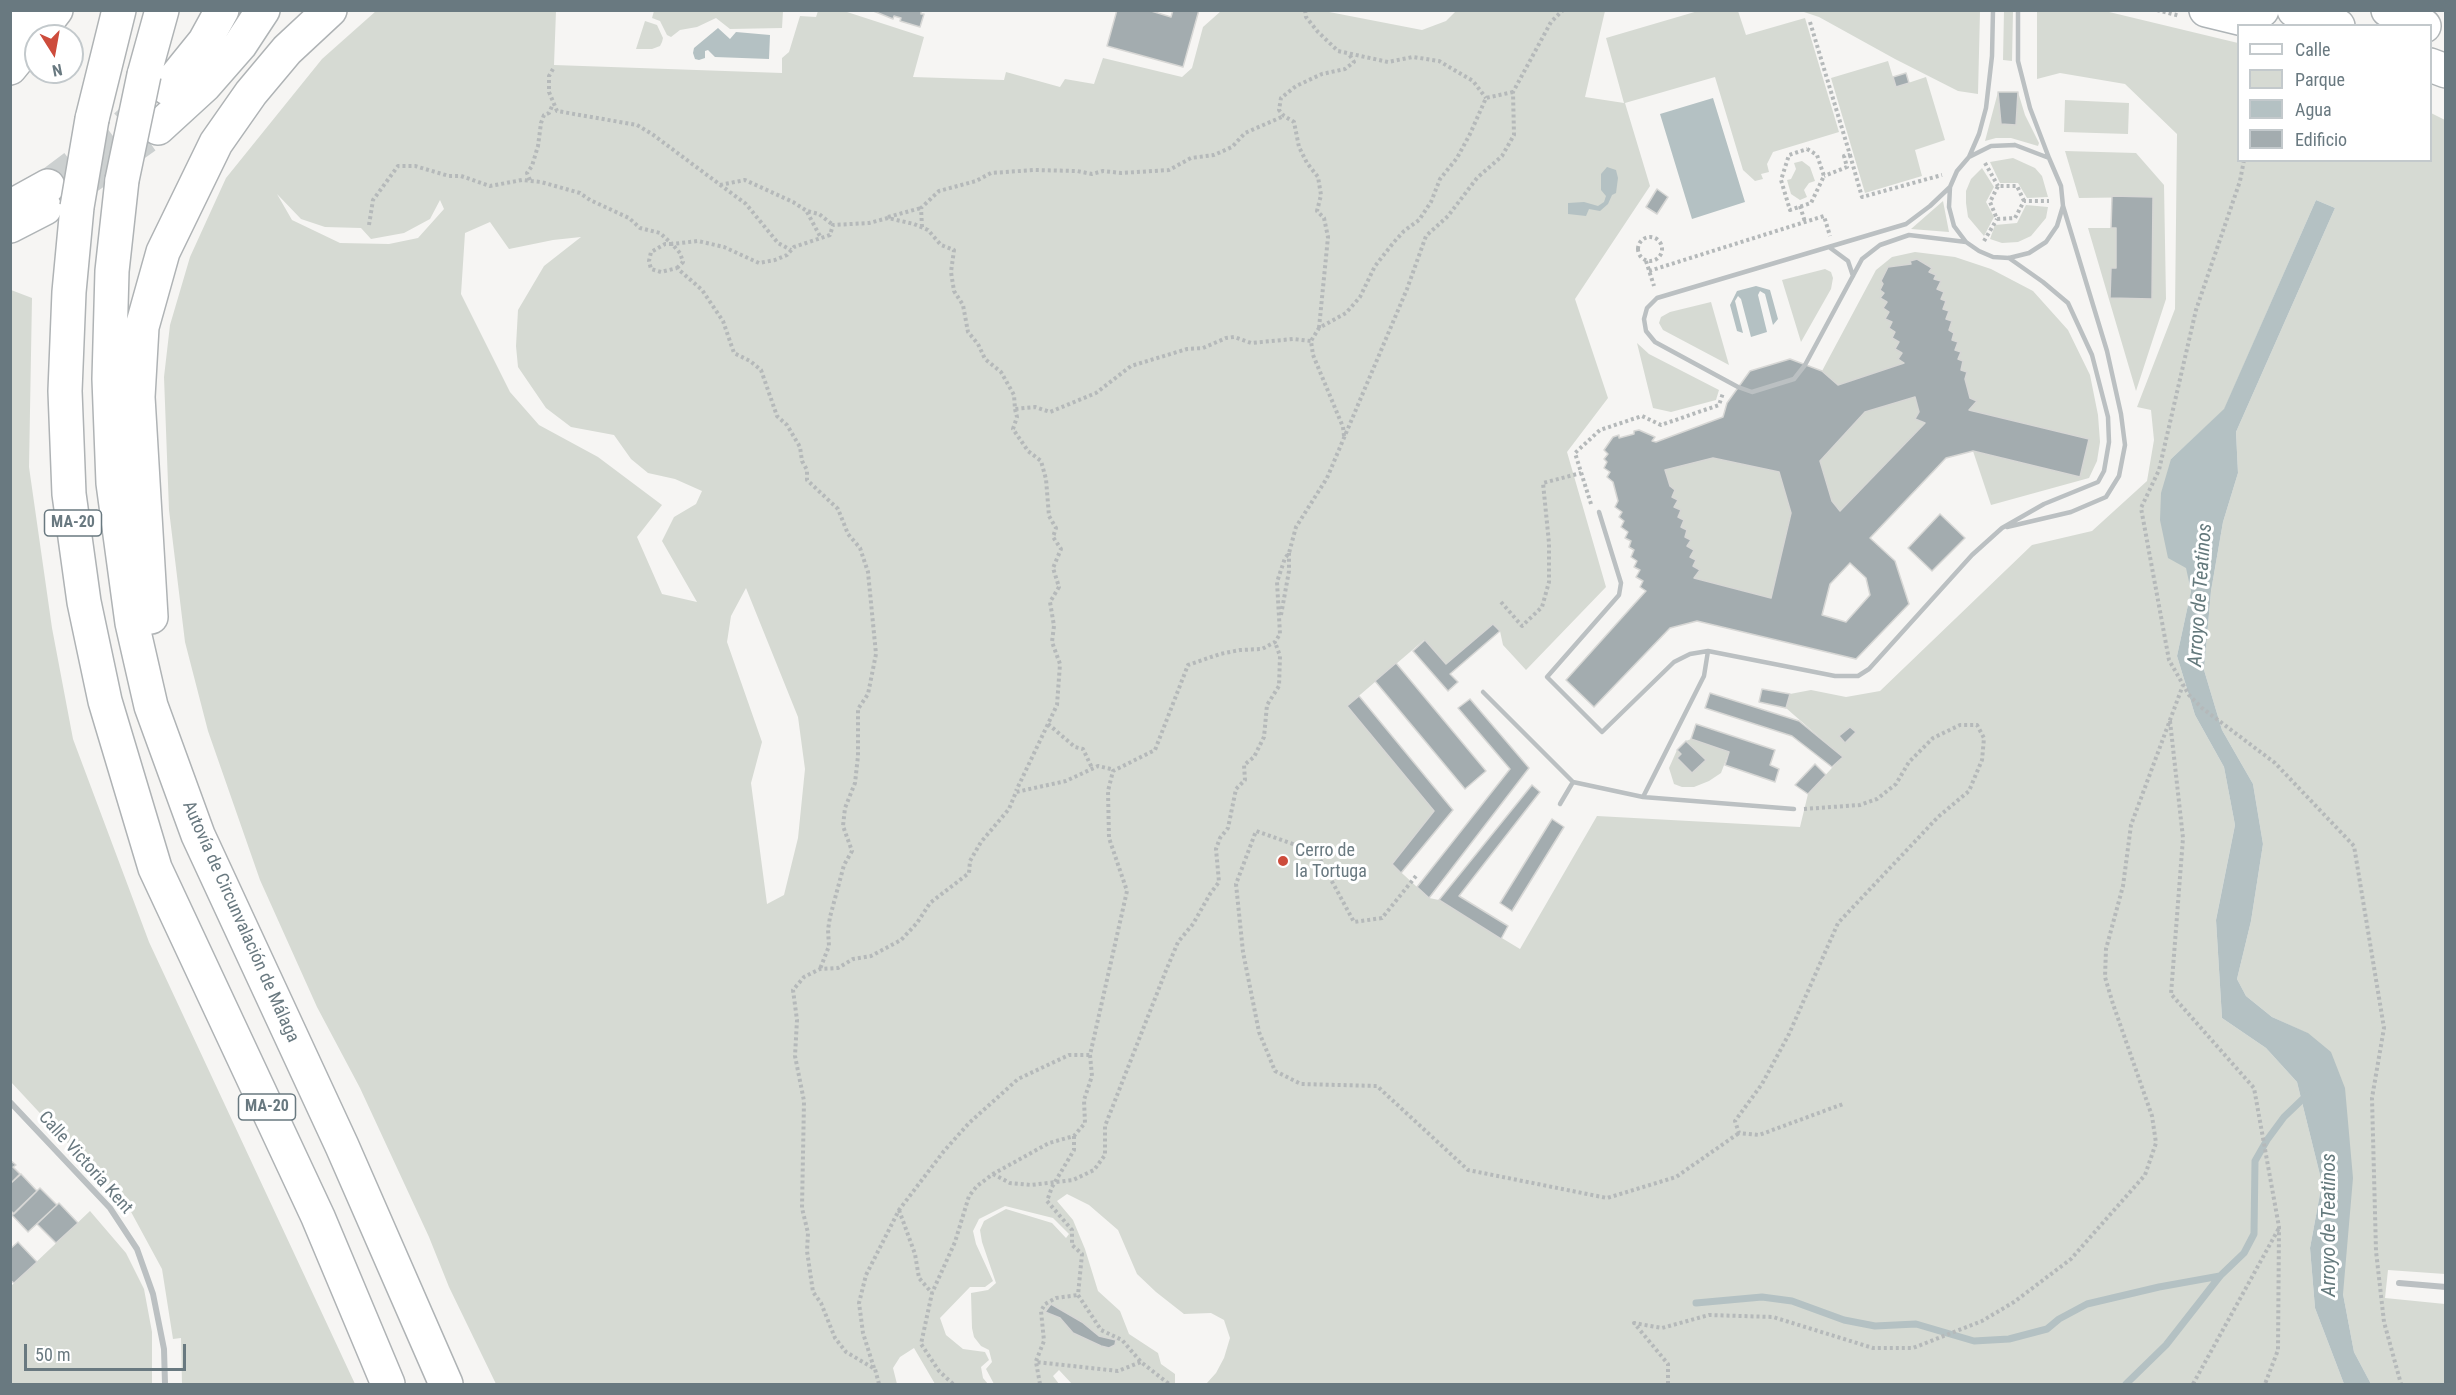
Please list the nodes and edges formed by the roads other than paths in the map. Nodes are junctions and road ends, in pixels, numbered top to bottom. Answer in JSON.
{"nodes":[{"id":1,"x":25,"y":10,"type":"edge"},
{"id":2,"x":56,"y":10,"type":"edge"},
{"id":3,"x":119,"y":10,"type":"edge"},
{"id":4,"x":162,"y":10,"type":"edge"},
{"id":5,"x":222,"y":10,"type":"edge"},
{"id":6,"x":263,"y":10,"type":"edge"},
{"id":7,"x":330,"y":10,"type":"edge"},
{"id":8,"x":1993,"y":10,"type":"edge"},
{"id":9,"x":2018,"y":10,"type":"edge"},
{"id":10,"x":2206,"y":10,"type":"edge"},
{"id":11,"x":2262,"y":10,"type":"edge"},
{"id":12,"x":2294,"y":10,"type":"edge"},
{"id":13,"x":2388,"y":10,"type":"edge"},
{"id":14,"x":45,"y":24,"type":"edge"},
{"id":15,"x":2332,"y":24,"type":"edge"},
{"id":16,"x":2420,"y":24,"type":"edge"},
{"id":17,"x":10,"y":28,"type":"edge"},
{"id":18,"x":24,"y":51,"type":"edge"},
{"id":19,"x":10,"y":68,"type":"edge"},
{"id":20,"x":155,"y":81,"type":"junction"},
{"id":21,"x":158,"y":129,"type":"tunnel mouth"},
{"id":22,"x":1969,"y":157,"type":"junction"},
{"id":23,"x":2049,"y":158,"type":"junction"},
{"id":24,"x":1950,"y":187,"type":"junction"},
{"id":25,"x":2062,"y":203,"type":"junction"},
{"id":26,"x":10,"y":207,"type":"edge"},
{"id":27,"x":10,"y":226,"type":"edge"},
{"id":28,"x":1966,"y":242,"type":"junction"},
{"id":29,"x":1831,"y":246,"type":"junction"},
{"id":30,"x":2009,"y":258,"type":"junction"},
{"id":31,"x":1853,"y":276,"type":"junction"},
{"id":32,"x":1599,"y":512,"type":"road end"},
{"id":33,"x":2002,"y":528,"type":"junction"},
{"id":34,"x":1708,"y":651,"type":"junction"},
{"id":35,"x":1483,"y":692,"type":"dead end"},
{"id":36,"x":170,"y":757,"type":"junction"},
{"id":37,"x":1573,"y":782,"type":"junction"},
{"id":38,"x":1643,"y":797,"type":"junction"},
{"id":39,"x":1560,"y":804,"type":"dead end"},
{"id":40,"x":1794,"y":809,"type":"road end"},
{"id":41,"x":10,"y":1102,"type":"edge"},
{"id":42,"x":2399,"y":1283,"type":"dead end"},
{"id":43,"x":2445,"y":1287,"type":"edge"},
{"id":44,"x":165,"y":1384,"type":"edge"},
{"id":45,"x":388,"y":1384,"type":"edge"},
{"id":46,"x":446,"y":1384,"type":"edge"}],
"edges":[{"from":1,"to":17,"type":"main road"},
{"from":2,"to":14,"type":"main road"},
{"from":3,"to":45,"type":"main road","number":"MA-20","bridge":true},
{"from":4,"to":20,"type":"main road","name":"Autovía de Circunvalación de Málaga","number":"MA-20"},
{"from":5,"to":20,"type":"main road"},
{"from":6,"to":21,"type":"main road"},
{"from":7,"to":36,"type":"main road"},
{"from":8,"to":22,"type":"lane"},
{"from":9,"to":23,"type":"lane"},
{"from":10,"to":11,"type":"main road"},
{"from":12,"to":15,"type":"main road"},
{"from":13,"to":16,"type":"main road"},
{"from":18,"to":19,"type":"main road"},
{"from":20,"to":36,"type":"main road","name":"Autovía de Circunvalación de Málaga","number":"MA-20","bridge":true},
{"from":22,"to":23,"type":"lane"},
{"from":22,"to":24,"type":"lane"},
{"from":23,"to":25,"type":"lane"},
{"from":24,"to":28,"type":"lane"},
{"from":24,"to":29,"type":"lane"},
{"from":25,"to":30,"type":"lane"},
{"from":25,"to":33,"type":"lane"},
{"from":26,"to":27,"type":"main road"},
{"from":28,"to":30,"type":"lane"},
{"from":28,"to":31,"type":"lane"},
{"from":29,"to":31,"type":"lane"},
{"from":29,"to":31,"type":"lane"},
{"from":30,"to":33,"type":"lane"},
{"from":32,"to":34,"type":"lane"},
{"from":33,"to":34,"type":"lane"},
{"from":34,"to":38,"type":"lane"},
{"from":35,"to":37,"type":"lane"},
{"from":36,"to":46,"type":"main road","name":"Autovía de Circunvalación de Málaga","number":"MA-20"},
{"from":37,"to":38,"type":"lane"},
{"from":37,"to":39,"type":"lane"},
{"from":38,"to":40,"type":"lane"},
{"from":41,"to":44,"type":"street","name":"Calle Victoria Kent"},
{"from":42,"to":43,"type":"street"}]}
